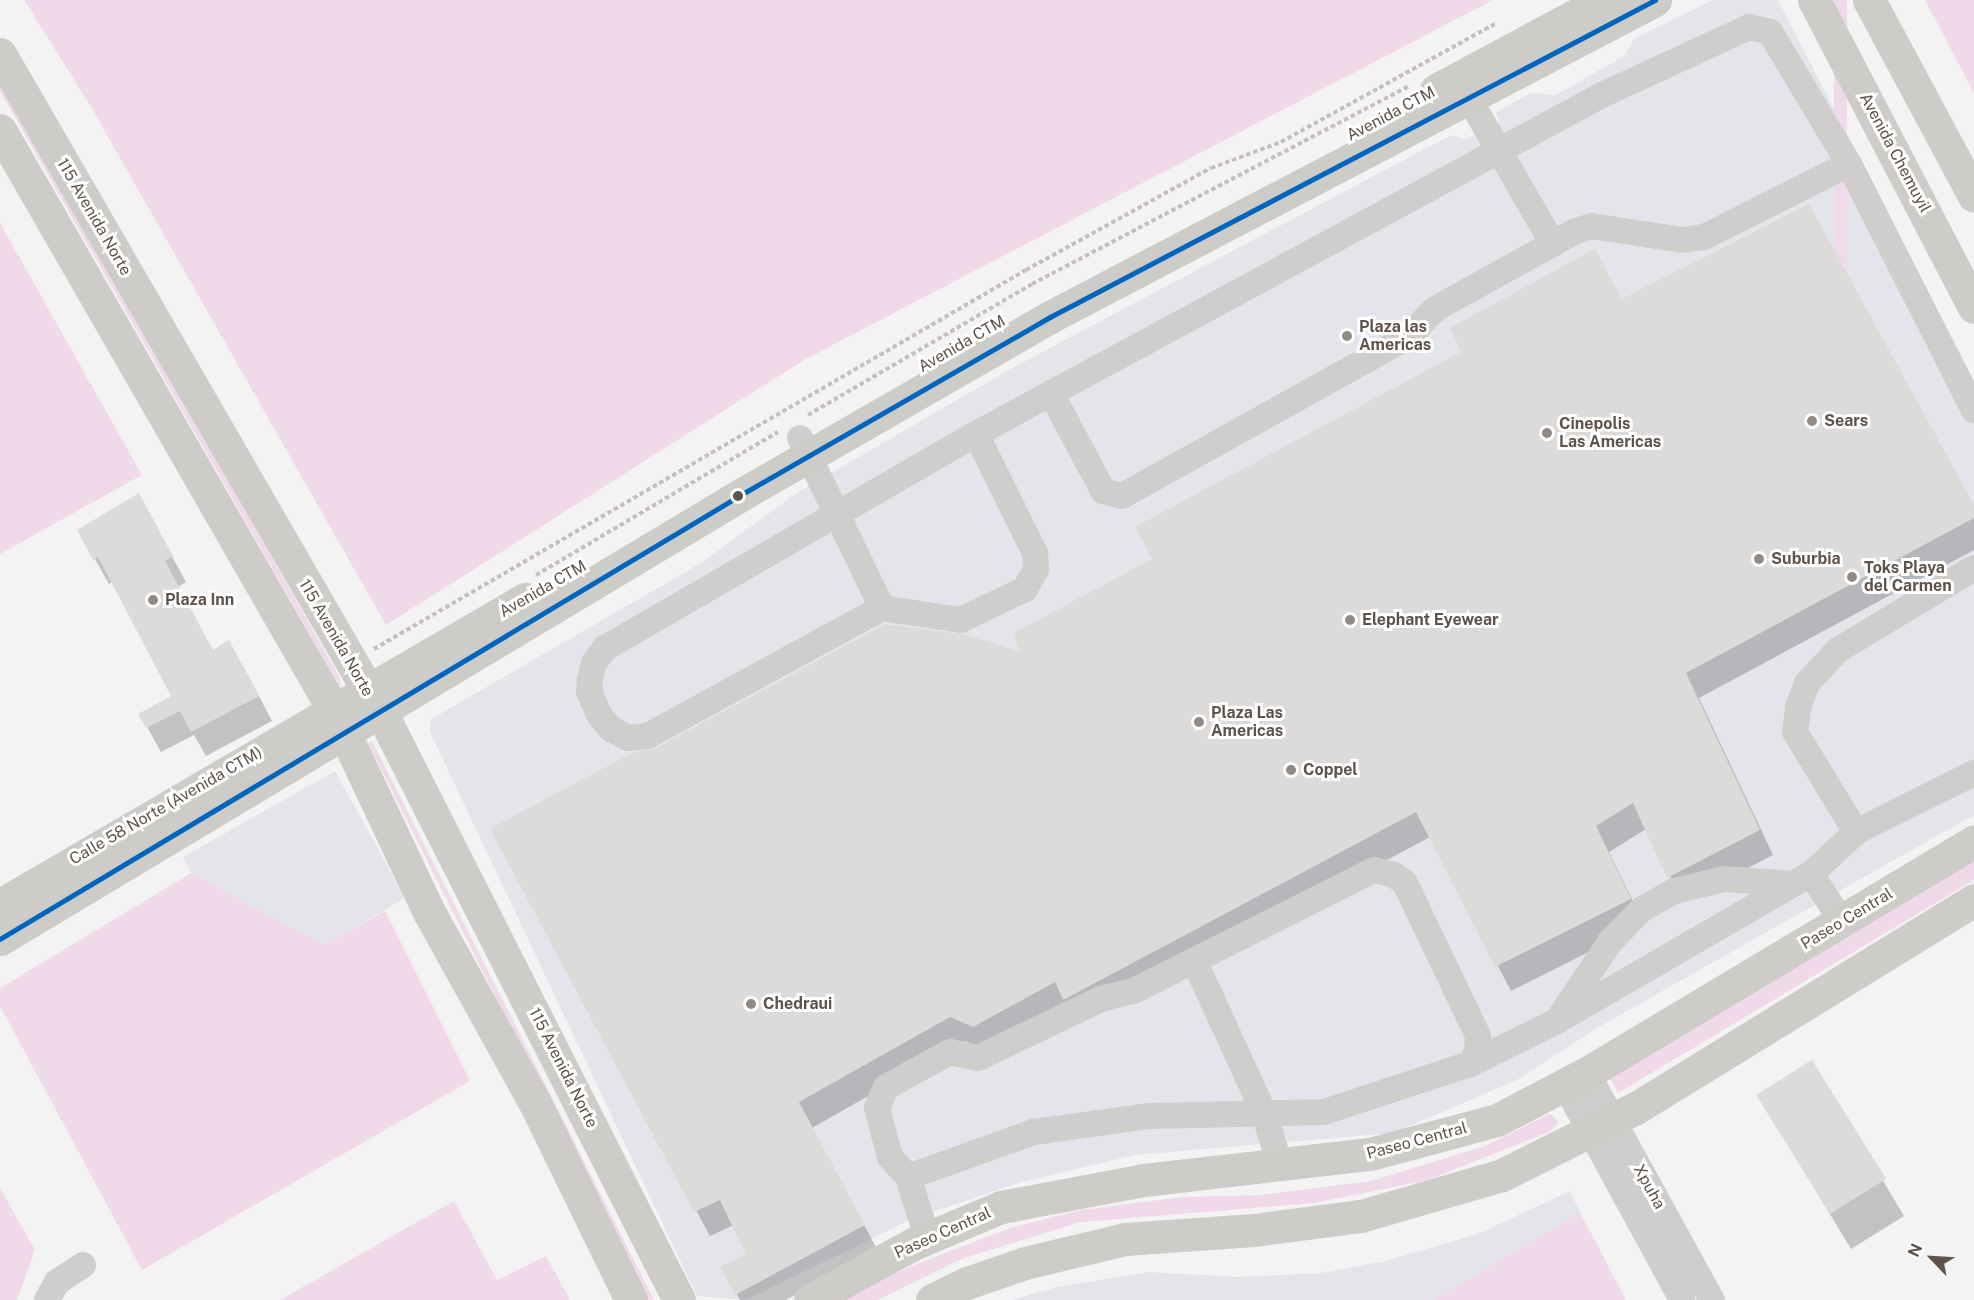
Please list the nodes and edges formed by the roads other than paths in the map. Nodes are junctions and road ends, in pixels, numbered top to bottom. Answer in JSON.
{"nodes":[{"id":1,"x":1604,"y":0,"type":"edge"},
{"id":2,"x":1655,"y":0,"type":"edge"},
{"id":3,"x":1814,"y":0,"type":"edge"},
{"id":4,"x":1869,"y":0,"type":"edge"},
{"id":5,"x":0,"y":54,"type":"edge"},
{"id":6,"x":1463,"y":89,"type":"junction"},
{"id":7,"x":0,"y":130,"type":"edge"},
{"id":8,"x":1502,"y":151,"type":"junction"},
{"id":9,"x":1849,"y":164,"type":"junction"},
{"id":10,"x":1974,"y":196,"type":"edge"},
{"id":11,"x":1553,"y":244,"type":"junction"},
{"id":12,"x":1974,"y":307,"type":"edge"},
{"id":13,"x":1051,"y":393,"type":"junction"},
{"id":14,"x":1974,"y":410,"type":"edge"},
{"id":15,"x":976,"y":434,"type":"junction"},
{"id":16,"x":800,"y":435,"type":"junction"},
{"id":17,"x":837,"y":514,"type":"junction"},
{"id":18,"x":1974,"y":568,"type":"edge"},
{"id":19,"x":882,"y":608,"type":"junction"},
{"id":20,"x":373,"y":702,"type":"junction"},
{"id":21,"x":339,"y":722,"type":"junction"},
{"id":22,"x":1974,"y":773,"type":"edge"},
{"id":23,"x":1856,"y":832,"type":"junction"},
{"id":24,"x":1974,"y":841,"type":"edge"},
{"id":25,"x":1802,"y":879,"type":"junction"},
{"id":26,"x":1974,"y":900,"type":"edge"},
{"id":27,"x":0,"y":905,"type":"edge"},
{"id":28,"x":1843,"y":922,"type":"junction"},
{"id":29,"x":0,"y":939,"type":"edge"},
{"id":30,"x":1194,"y":960,"type":"junction"},
{"id":31,"x":1557,"y":1021,"type":"junction"},
{"id":32,"x":1470,"y":1064,"type":"junction"},
{"id":33,"x":1576,"y":1079,"type":"junction"},
{"id":34,"x":1264,"y":1113,"type":"junction"},
{"id":35,"x":1602,"y":1125,"type":"junction"},
{"id":36,"x":1280,"y":1165,"type":"junction"},
{"id":37,"x":908,"y":1178,"type":"junction"},
{"id":38,"x":927,"y":1237,"type":"junction"},
{"id":39,"x":83,"y":1265,"type":"dead end"},
{"id":40,"x":47,"y":1300,"type":"edge"},
{"id":41,"x":631,"y":1300,"type":"edge"},
{"id":42,"x":679,"y":1300,"type":"edge"},
{"id":43,"x":810,"y":1300,"type":"edge"},
{"id":44,"x":932,"y":1300,"type":"edge"},
{"id":45,"x":1683,"y":1300,"type":"edge"},
{"id":46,"x":1712,"y":1300,"type":"edge"}],
"edges":[{"from":1,"to":6,"type":"main road","name":"Avenida CTM"},
{"from":2,"to":6,"type":"main road","name":"Avenida CTM"},
{"from":3,"to":12,"type":"main road","name":"Avenida Chemuyil"},
{"from":4,"to":10,"type":"main road"},
{"from":5,"to":20,"type":"main road","name":"115 Avenida Norte"},
{"from":6,"to":8,"type":"street"},
{"from":6,"to":16,"type":"main road","name":"Avenida CTM"},
{"from":7,"to":21,"type":"main road"},
{"from":8,"to":9,"type":"street"},
{"from":8,"to":11,"type":"street"},
{"from":8,"to":13,"type":"street"},
{"from":9,"to":11,"type":"street"},
{"from":9,"to":14,"type":"street"},
{"from":11,"to":13,"type":"street"},
{"from":13,"to":15,"type":"street"},
{"from":15,"to":17,"type":"street"},
{"from":15,"to":19,"type":"street"},
{"from":16,"to":17,"type":"street"},
{"from":16,"to":20,"type":"main road","name":"Avenida CTM"},
{"from":17,"to":19,"type":"street"},
{"from":17,"to":19,"type":"street"},
{"from":18,"to":23,"type":"street"},
{"from":20,"to":21,"type":"main road","name":"Avenida CTM"},
{"from":20,"to":42,"type":"main road","name":"115 Avenida Norte"},
{"from":21,"to":27,"type":"main road","name":"Calle 58 Norte (Avenida CTM)"},
{"from":21,"to":29,"type":"main road","name":"Calle 58 Norte (Avenida CTM)"},
{"from":21,"to":41,"type":"main road"},
{"from":22,"to":23,"type":"street"},
{"from":23,"to":25,"type":"street"},
{"from":24,"to":28,"type":"main road","name":"Paseo Central"},
{"from":25,"to":28,"type":"street"},
{"from":25,"to":31,"type":"street"},
{"from":25,"to":31,"type":"street"},
{"from":26,"to":35,"type":"main road"},
{"from":28,"to":33,"type":"main road","name":"Paseo Central"},
{"from":30,"to":32,"type":"street"},
{"from":30,"to":34,"type":"street"},
{"from":30,"to":37,"type":"street"},
{"from":31,"to":32,"type":"street"},
{"from":32,"to":34,"type":"street"},
{"from":33,"to":35,"type":"street","name":"Xpuha"},
{"from":33,"to":36,"type":"main road","name":"Paseo Central"},
{"from":34,"to":36,"type":"street"},
{"from":34,"to":37,"type":"street"},
{"from":35,"to":44,"type":"main road"},
{"from":35,"to":45,"type":"street","name":"Xpuha"},
{"from":35,"to":46,"type":"street","name":"Xpuha"},
{"from":36,"to":38,"type":"main road","name":"Paseo Central"},
{"from":37,"to":38,"type":"street"},
{"from":38,"to":43,"type":"main road","name":"Paseo Central"},
{"from":39,"to":40,"type":"street"}]}
